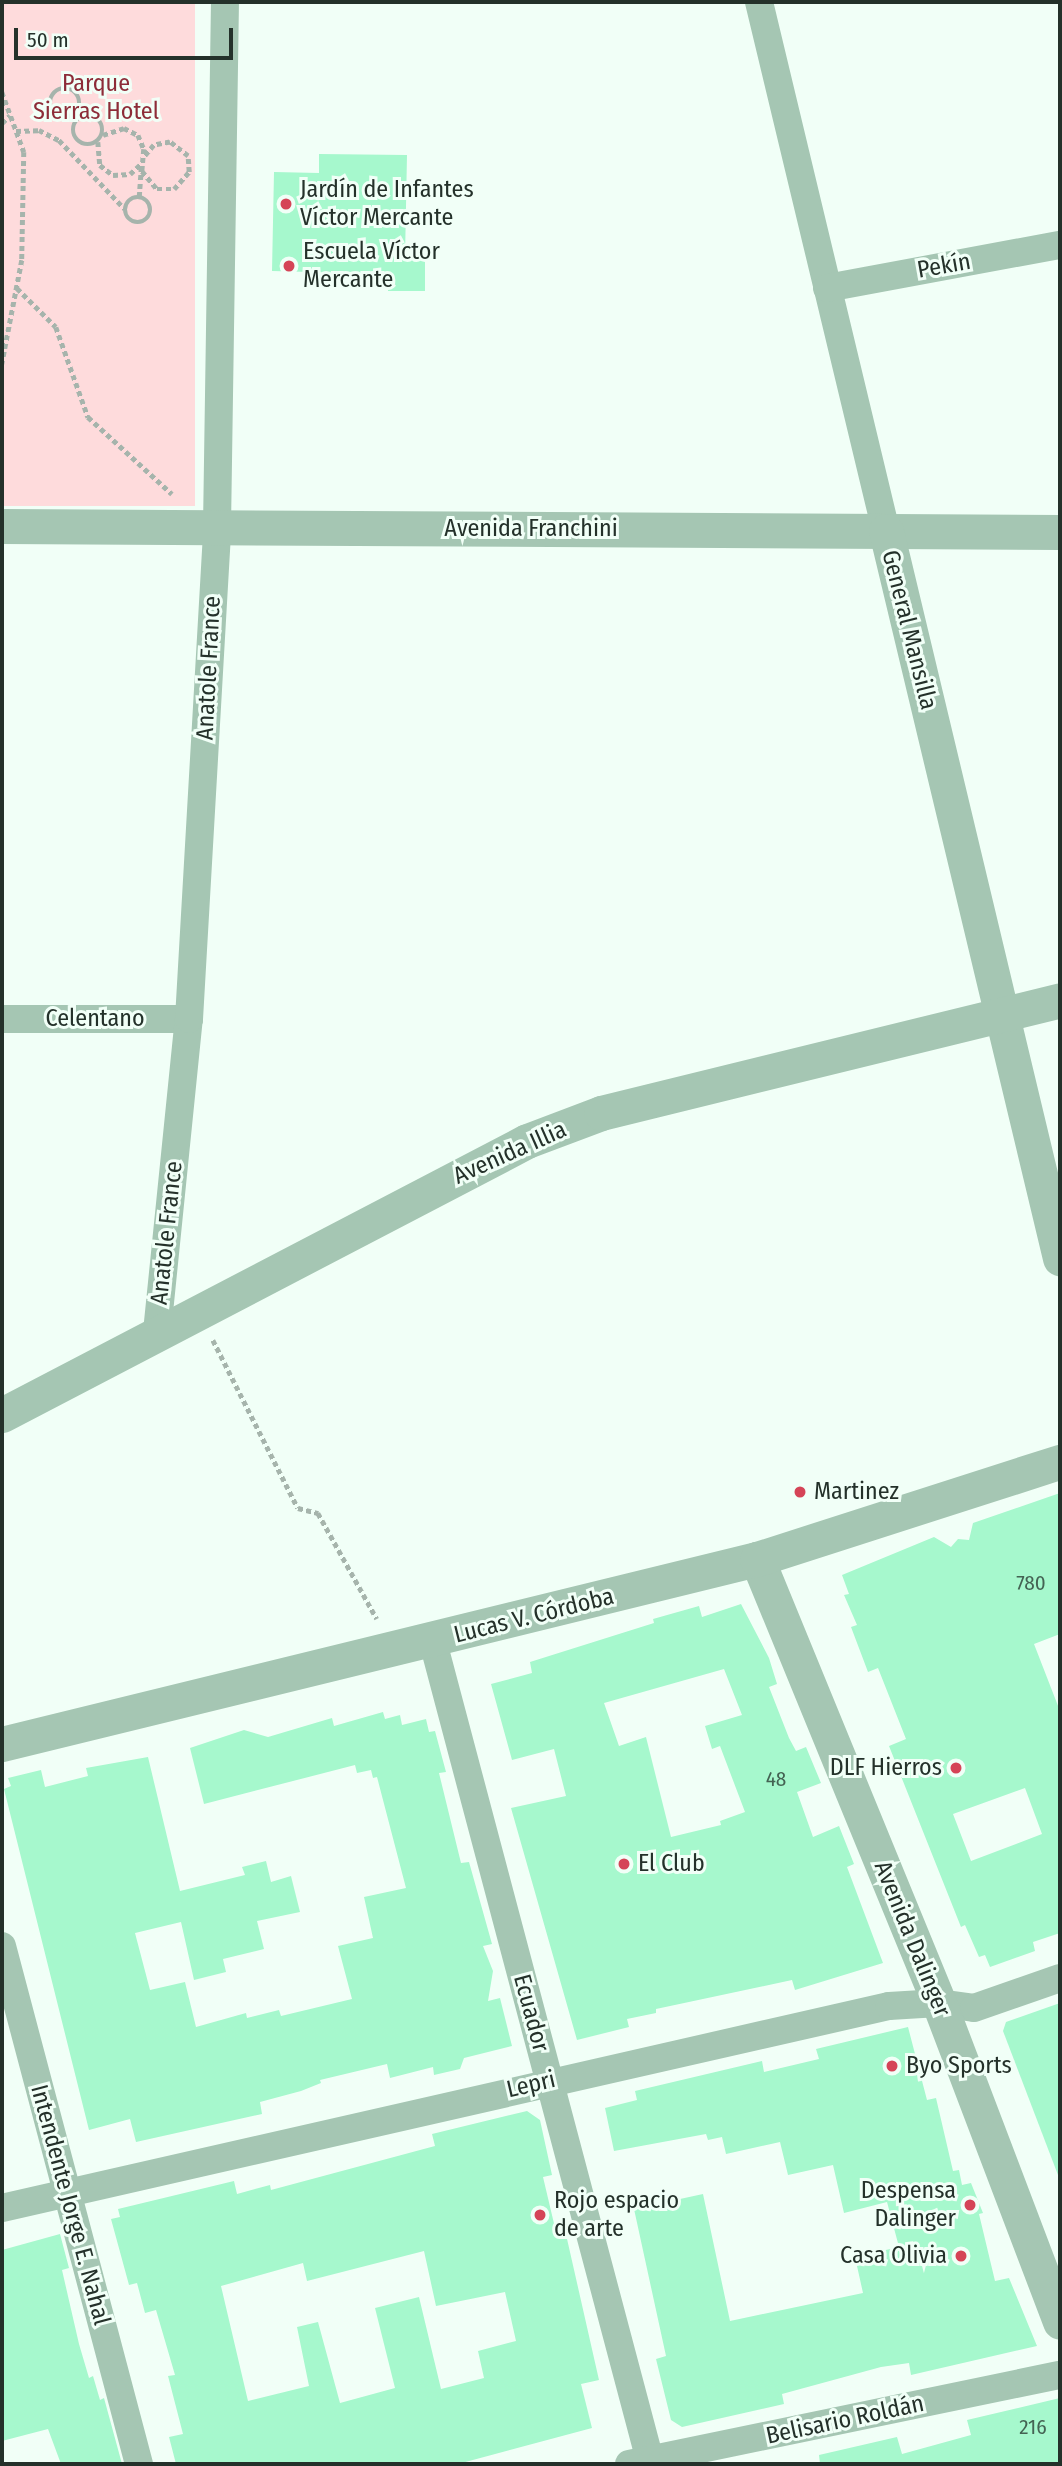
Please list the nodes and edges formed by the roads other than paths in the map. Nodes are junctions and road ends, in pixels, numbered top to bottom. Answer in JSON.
{"nodes":[{"id":1,"x":225,"y":2,"type":"edge"},
{"id":2,"x":759,"y":2,"type":"edge"},
{"id":3,"x":1060,"y":245,"type":"edge"},
{"id":4,"x":827,"y":288,"type":"junction"},
{"id":5,"x":2,"y":526,"type":"edge"},
{"id":6,"x":217,"y":527,"type":"junction"},
{"id":7,"x":886,"y":531,"type":"junction"},
{"id":8,"x":1060,"y":532,"type":"edge"},
{"id":9,"x":1060,"y":1000,"type":"edge"},
{"id":10,"x":1002,"y":1015,"type":"junction"},
{"id":11,"x":2,"y":1019,"type":"edge"},
{"id":12,"x":189,"y":1019,"type":"junction"},
{"id":13,"x":1060,"y":1258,"type":"edge"},
{"id":14,"x":157,"y":1332,"type":"junction"},
{"id":15,"x":2,"y":1415,"type":"edge"},
{"id":16,"x":1060,"y":1462,"type":"edge"},
{"id":17,"x":757,"y":1559,"type":"junction"},
{"id":18,"x":433,"y":1642,"type":"junction"},
{"id":19,"x":2,"y":1744,"type":"edge"},
{"id":20,"x":2,"y":1946,"type":"edge"},
{"id":21,"x":1060,"y":1978,"type":"edge"},
{"id":22,"x":939,"y":2003,"type":"junction"},
{"id":23,"x":549,"y":2081,"type":"junction"},
{"id":24,"x":67,"y":2191,"type":"junction"},
{"id":25,"x":2,"y":2208,"type":"edge"},
{"id":26,"x":1060,"y":2322,"type":"edge"},
{"id":27,"x":1060,"y":2375,"type":"edge"},
{"id":28,"x":644,"y":2463,"type":"edge"},
{"id":29,"x":139,"y":2464,"type":"edge"}],
"edges":[{"from":1,"to":6,"type":"street","name":"Anatole France"},
{"from":2,"to":4,"type":"street","name":"General Mansilla"},
{"from":3,"to":4,"type":"street","name":"Pekín"},
{"from":4,"to":7,"type":"street","name":"General Mansilla"},
{"from":5,"to":6,"type":"street","name":"Avenida Franchini"},
{"from":6,"to":7,"type":"street","name":"Avenida Franchini"},
{"from":6,"to":12,"type":"street","name":"Anatole France"},
{"from":7,"to":8,"type":"street","name":"Avenida Franchini"},
{"from":7,"to":10,"type":"street","name":"General Mansilla"},
{"from":9,"to":10,"type":"street","name":"Avenida Illia"},
{"from":10,"to":13,"type":"street","name":"General Mansilla"},
{"from":10,"to":14,"type":"street","name":"Avenida Illia"},
{"from":11,"to":12,"type":"street","name":"Celentano"},
{"from":12,"to":14,"type":"street","name":"Anatole France"},
{"from":14,"to":15,"type":"street","name":"Avenida Illia"},
{"from":16,"to":17,"type":"street","name":"Lucas V. Córdoba"},
{"from":17,"to":18,"type":"street","name":"Lucas V. Córdoba"},
{"from":17,"to":22,"type":"street","name":"Avenida Dalinger"},
{"from":18,"to":19,"type":"street","name":"Lucas V. Córdoba"},
{"from":18,"to":23,"type":"street","name":"Ecuador"},
{"from":20,"to":24,"type":"street","name":"Intendente Jorge E. Nahal"},
{"from":21,"to":22,"type":"street","name":"Lepri"},
{"from":22,"to":23,"type":"street","name":"Lepri"},
{"from":22,"to":26,"type":"street","name":"Avenida Dalinger"},
{"from":23,"to":24,"type":"street","name":"Lepri"},
{"from":23,"to":28,"type":"street","name":"Ecuador"},
{"from":24,"to":25,"type":"street","name":"Lepri"},
{"from":24,"to":29,"type":"street","name":"Intendente Jorge E. Nahal"},
{"from":27,"to":28,"type":"street","name":"Belisario Roldán"}]}
